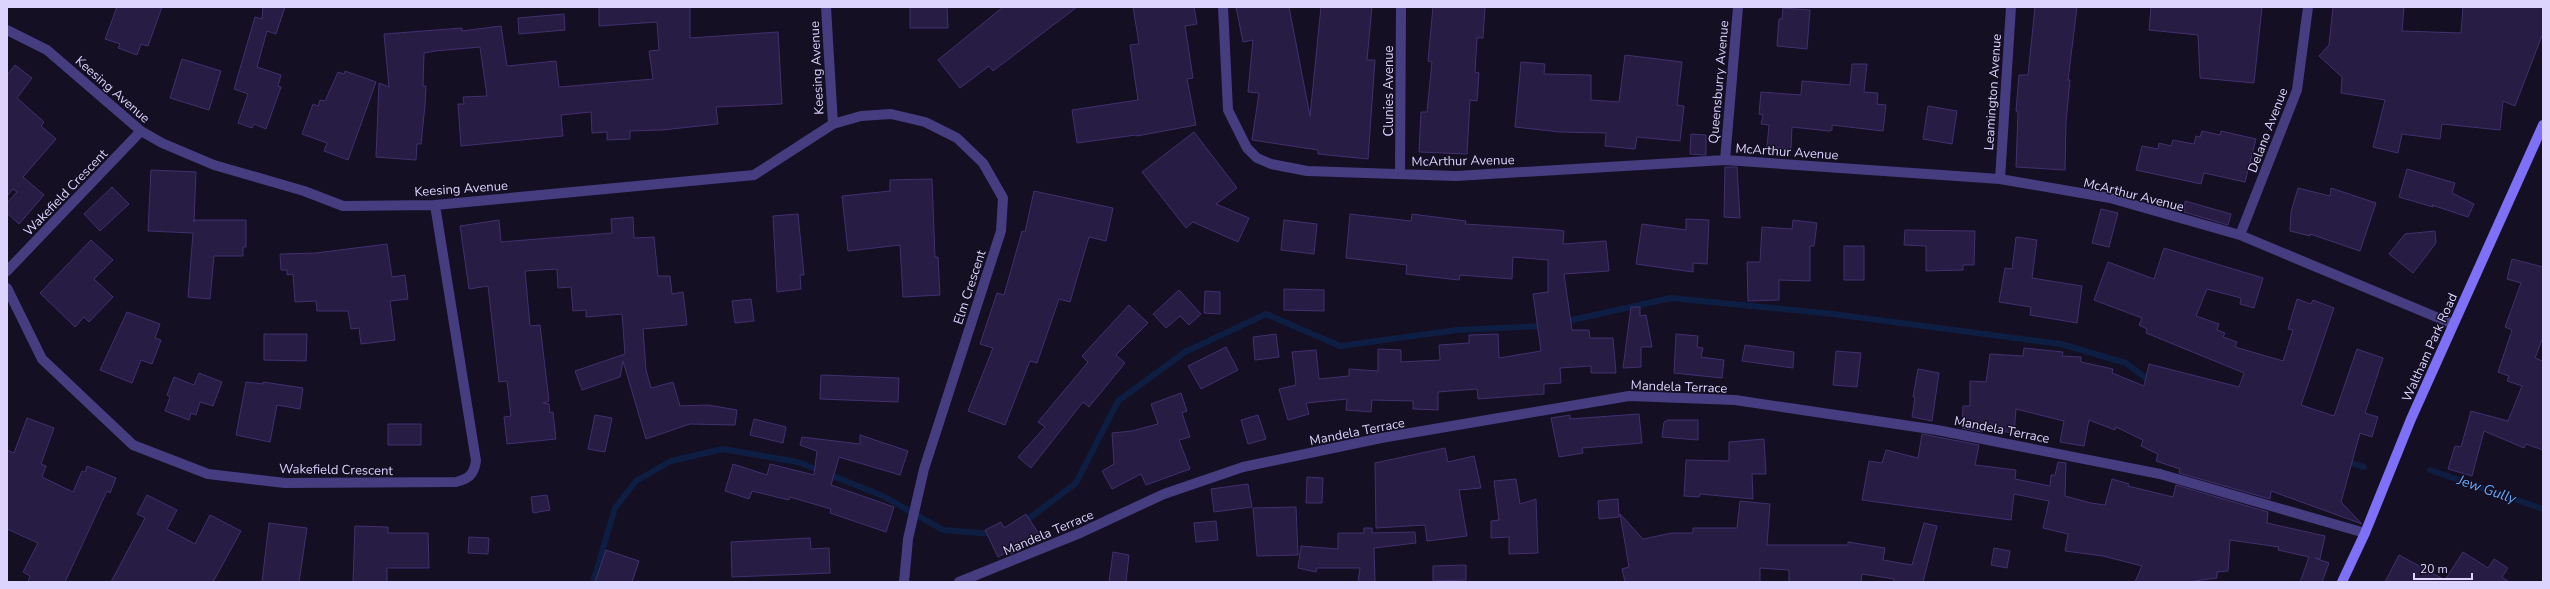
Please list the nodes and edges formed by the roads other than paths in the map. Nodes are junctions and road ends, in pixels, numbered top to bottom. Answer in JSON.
{"nodes":[{"id":1,"x":826,"y":7,"type":"edge"},
{"id":2,"x":1223,"y":7,"type":"edge"},
{"id":3,"x":1401,"y":7,"type":"edge"},
{"id":4,"x":1738,"y":7,"type":"edge"},
{"id":5,"x":2011,"y":7,"type":"edge"},
{"id":6,"x":2308,"y":7,"type":"edge"},
{"id":7,"x":7,"y":30,"type":"edge"},
{"id":8,"x":833,"y":124,"type":"junction"},
{"id":9,"x":2543,"y":125,"type":"edge"},
{"id":10,"x":141,"y":132,"type":"junction"},
{"id":11,"x":1725,"y":160,"type":"junction"},
{"id":12,"x":1400,"y":174,"type":"junction"},
{"id":13,"x":2000,"y":179,"type":"junction"},
{"id":14,"x":435,"y":205,"type":"junction"},
{"id":15,"x":2240,"y":235,"type":"junction"},
{"id":16,"x":7,"y":271,"type":"edge"},
{"id":17,"x":7,"y":288,"type":"edge"},
{"id":18,"x":2453,"y":324,"type":"junction"},
{"id":19,"x":2365,"y":533,"type":"junction"},
{"id":20,"x":904,"y":582,"type":"edge"},
{"id":21,"x":959,"y":582,"type":"edge"},
{"id":22,"x":2342,"y":582,"type":"edge"}],
"edges":[{"from":1,"to":8,"type":"street","name":"Keesing Avenue"},
{"from":2,"to":12,"type":"street","name":"McArthur Avenue"},
{"from":3,"to":12,"type":"street","name":"Clunies Avenue"},
{"from":4,"to":11,"type":"street","name":"Queensburry Avenue"},
{"from":5,"to":13,"type":"street","name":"Leamington Avenue"},
{"from":6,"to":15,"type":"street","name":"Delano Avenue"},
{"from":7,"to":10,"type":"street","name":"Keesing Avenue"},
{"from":8,"to":14,"type":"street","name":"Keesing Avenue"},
{"from":8,"to":20,"type":"street","name":"Elm Crescent"},
{"from":9,"to":18,"type":"main road","name":"Waltham Park Road"},
{"from":10,"to":14,"type":"street","name":"Keesing Avenue"},
{"from":10,"to":16,"type":"street","name":"Wakefield Crescent"},
{"from":11,"to":12,"type":"street","name":"McArthur Avenue"},
{"from":11,"to":13,"type":"street","name":"McArthur Avenue"},
{"from":13,"to":15,"type":"street","name":"McArthur Avenue"},
{"from":14,"to":17,"type":"street","name":"Wakefield Crescent"},
{"from":15,"to":18,"type":"street","name":"McArthur Avenue"},
{"from":18,"to":19,"type":"main road","name":"Waltham Park Road"},
{"from":19,"to":21,"type":"street","name":"Mandela Terrace"},
{"from":19,"to":22,"type":"main road","name":"Waltham Park Road"}]}
